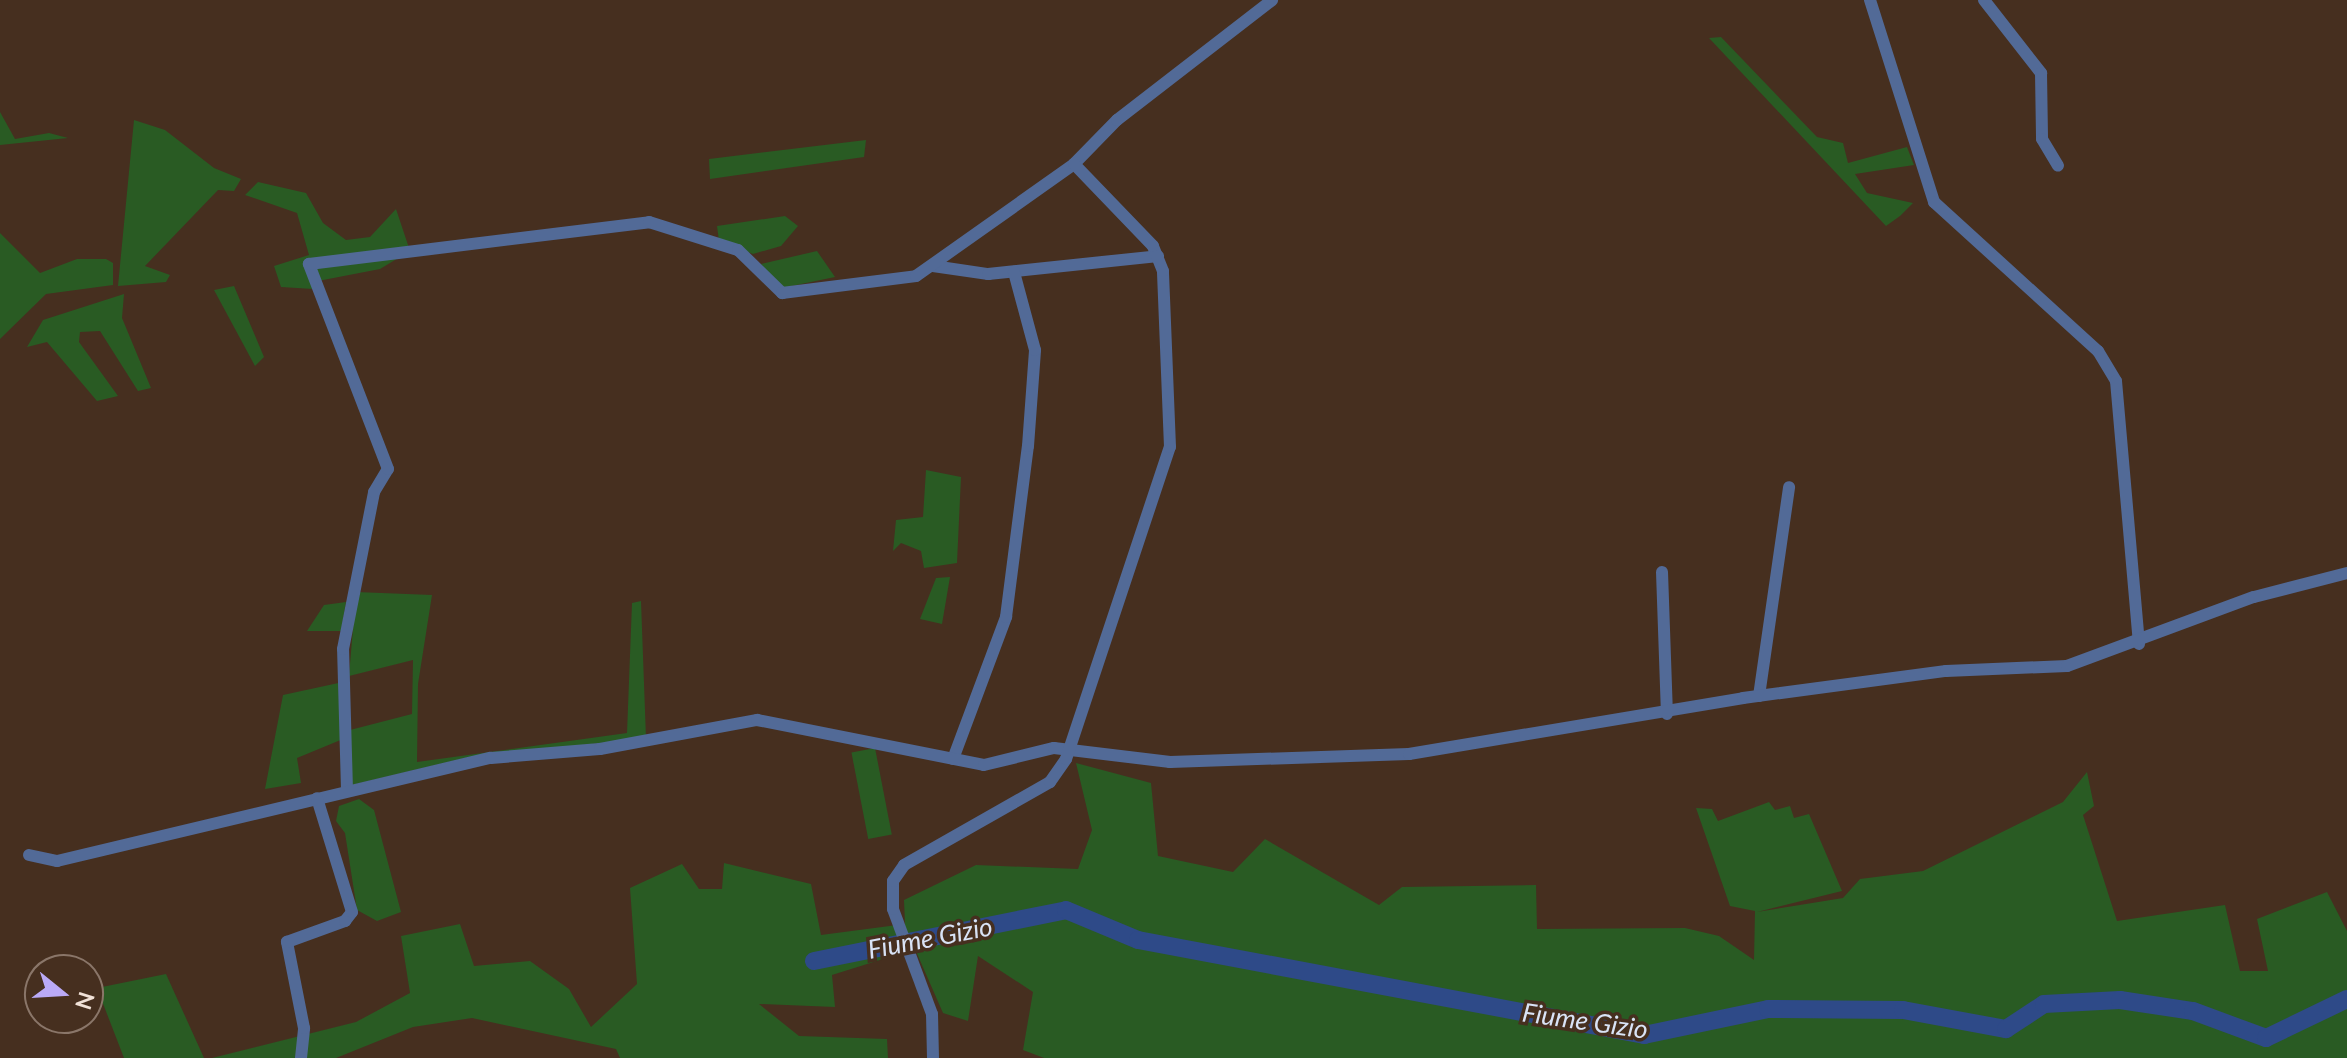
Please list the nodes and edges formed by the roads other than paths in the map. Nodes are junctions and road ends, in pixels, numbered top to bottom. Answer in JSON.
{"nodes":[{"id":1,"x":1272,"y":0,"type":"edge"},
{"id":2,"x":1870,"y":0,"type":"edge"},
{"id":3,"x":1984,"y":0,"type":"edge"},
{"id":4,"x":1074,"y":164,"type":"junction"},
{"id":5,"x":2058,"y":166,"type":"dead end"},
{"id":6,"x":1158,"y":256,"type":"junction"},
{"id":7,"x":933,"y":266,"type":"junction"},
{"id":8,"x":1014,"y":272,"type":"junction"},
{"id":9,"x":1789,"y":487,"type":"dead end"},
{"id":10,"x":1662,"y":572,"type":"dead end"},
{"id":11,"x":2347,"y":573,"type":"edge"},
{"id":12,"x":2139,"y":644,"type":"junction"},
{"id":13,"x":1759,"y":696,"type":"junction"},
{"id":14,"x":1667,"y":714,"type":"junction"},
{"id":15,"x":1068,"y":749,"type":"junction"},
{"id":16,"x":953,"y":759,"type":"junction"},
{"id":17,"x":347,"y":790,"type":"junction"},
{"id":18,"x":317,"y":798,"type":"junction"},
{"id":19,"x":29,"y":855,"type":"dead end"},
{"id":20,"x":301,"y":1058,"type":"edge"},
{"id":21,"x":933,"y":1058,"type":"edge"}],
"edges":[{"from":1,"to":4,"type":"street"},
{"from":2,"to":12,"type":"street"},
{"from":3,"to":5,"type":"street"},
{"from":4,"to":6,"type":"street"},
{"from":4,"to":7,"type":"street"},
{"from":6,"to":8,"type":"street"},
{"from":6,"to":15,"type":"street"},
{"from":7,"to":8,"type":"street"},
{"from":7,"to":17,"type":"street"},
{"from":8,"to":16,"type":"street"},
{"from":9,"to":13,"type":"street"},
{"from":10,"to":14,"type":"street"},
{"from":11,"to":12,"type":"street"},
{"from":12,"to":13,"type":"street"},
{"from":13,"to":14,"type":"street"},
{"from":14,"to":15,"type":"street"},
{"from":15,"to":16,"type":"street"},
{"from":15,"to":21,"type":"street"},
{"from":16,"to":17,"type":"street"},
{"from":17,"to":18,"type":"street"},
{"from":18,"to":19,"type":"street"},
{"from":18,"to":20,"type":"street"}]}
